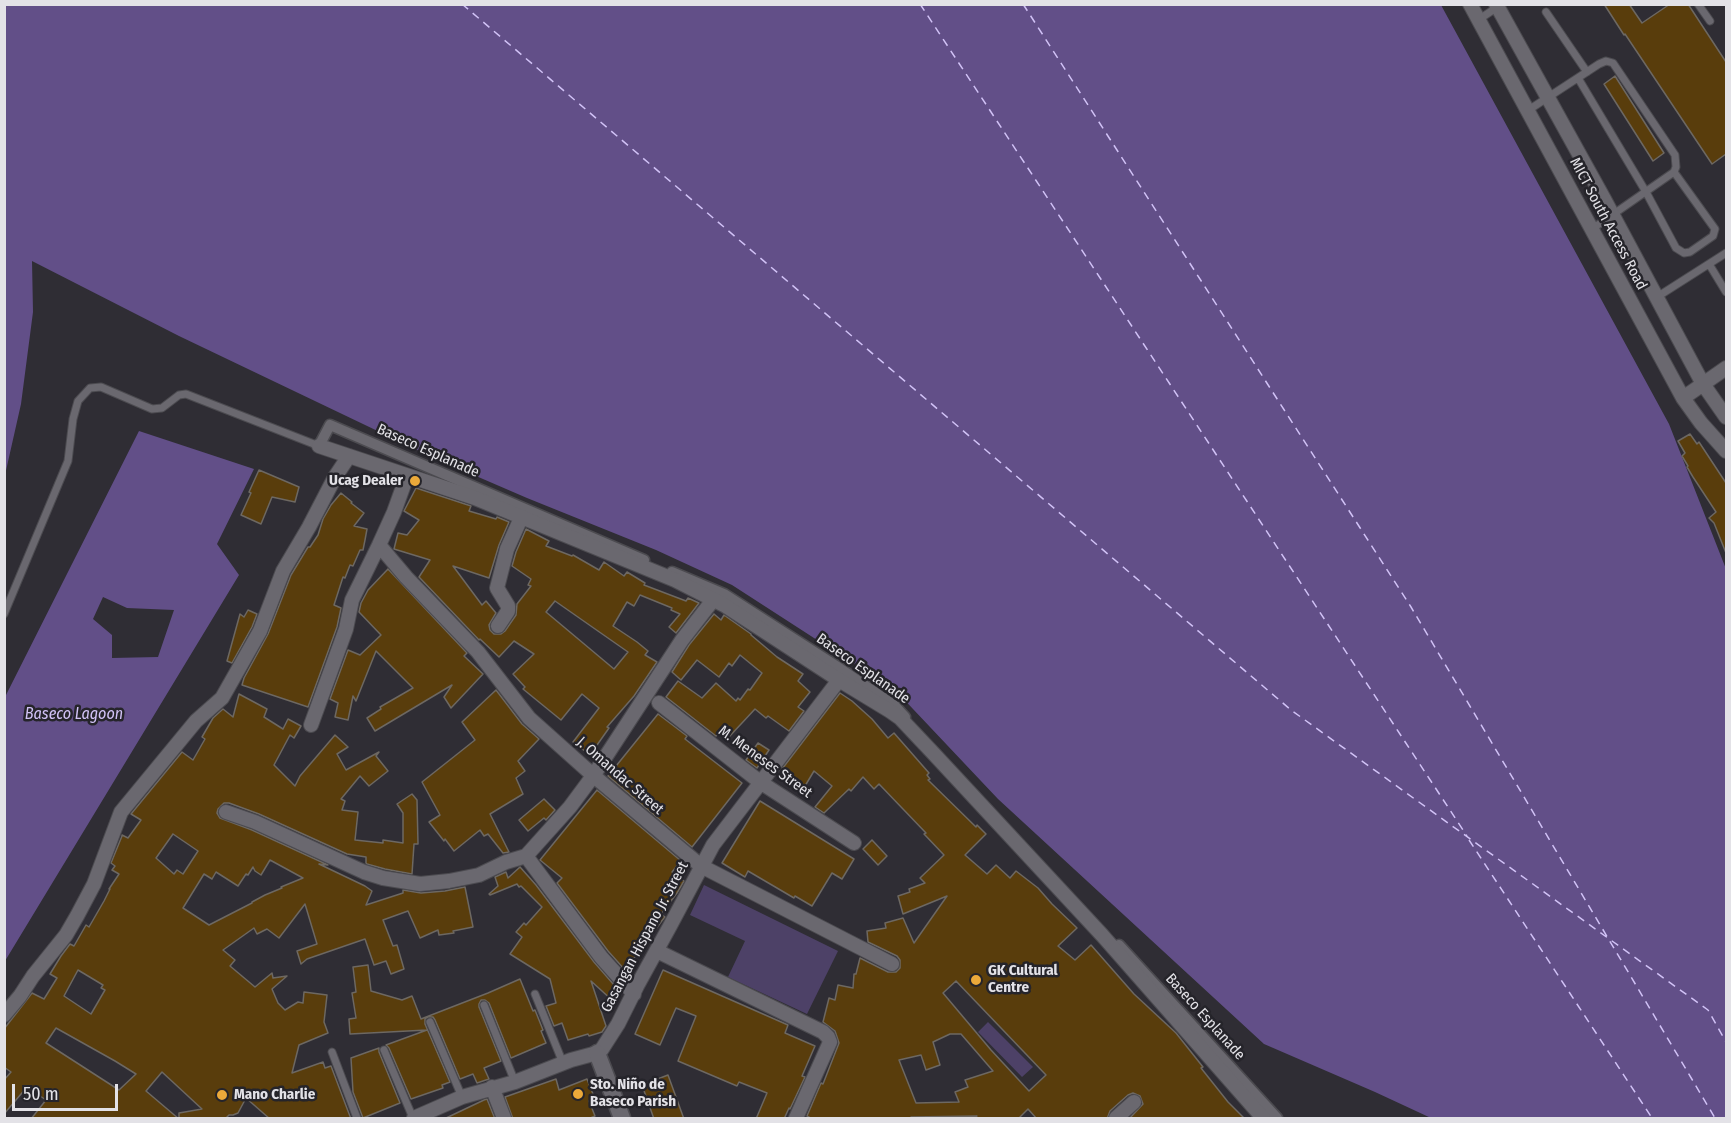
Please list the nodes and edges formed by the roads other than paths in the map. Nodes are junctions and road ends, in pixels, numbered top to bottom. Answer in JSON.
{"nodes":[{"id":1,"x":1470,"y":4,"type":"edge"},
{"id":2,"x":1698,"y":4,"type":"edge"},
{"id":3,"x":1498,"y":5,"type":"edge"},
{"id":4,"x":1546,"y":12,"type":"dead end"},
{"id":5,"x":1478,"y":20,"type":"junction"},
{"id":6,"x":1710,"y":21,"type":"dead end"},
{"id":7,"x":1587,"y":72,"type":"junction"},
{"id":8,"x":1578,"y":78,"type":"junction"},
{"id":9,"x":1549,"y":98,"type":"junction"},
{"id":10,"x":1527,"y":111,"type":"junction"},
{"id":11,"x":1674,"y":172,"type":"junction"},
{"id":12,"x":1646,"y":192,"type":"junction"},
{"id":13,"x":1613,"y":215,"type":"junction"},
{"id":14,"x":1592,"y":228,"type":"junction"},
{"id":15,"x":1726,"y":253,"type":"edge"},
{"id":16,"x":1708,"y":264,"type":"junction"},
{"id":17,"x":1726,"y":292,"type":"edge"},
{"id":18,"x":1657,"y":297,"type":"junction"},
{"id":19,"x":1726,"y":368,"type":"edge"},
{"id":20,"x":1703,"y":384,"type":"junction"},
{"id":21,"x":1683,"y":398,"type":"junction"},
{"id":22,"x":1726,"y":414,"type":"edge"},
{"id":23,"x":319,"y":446,"type":"junction"},
{"id":24,"x":1726,"y":451,"type":"edge"},
{"id":25,"x":349,"y":456,"type":"junction"},
{"id":26,"x":407,"y":476,"type":"junction"},
{"id":27,"x":520,"y":518,"type":"junction"},
{"id":28,"x":380,"y":545,"type":"junction"},
{"id":29,"x":714,"y":600,"type":"junction"},
{"id":30,"x":4,"y":614,"type":"edge"},
{"id":31,"x":498,"y":626,"type":"dead end"},
{"id":32,"x":839,"y":680,"type":"junction"},
{"id":33,"x":659,"y":703,"type":"dead end"},
{"id":34,"x":310,"y":725,"type":"dead end"},
{"id":35,"x":593,"y":776,"type":"junction"},
{"id":36,"x":760,"y":782,"type":"junction"},
{"id":37,"x":226,"y":812,"type":"dead end"},
{"id":38,"x":854,"y":843,"type":"dead end"},
{"id":39,"x":526,"y":856,"type":"junction"},
{"id":40,"x":701,"y":866,"type":"junction"},
{"id":41,"x":657,"y":951,"type":"junction"},
{"id":42,"x":892,"y":964,"type":"dead end"},
{"id":43,"x":535,"y":993,"type":"dead end"},
{"id":44,"x":634,"y":994,"type":"junction"},
{"id":45,"x":484,"y":1005,"type":"dead end"},
{"id":46,"x":4,"y":1015,"type":"edge"},
{"id":47,"x":430,"y":1022,"type":"dead end"},
{"id":48,"x":384,"y":1050,"type":"dead end"},
{"id":49,"x":332,"y":1052,"type":"dead end"},
{"id":50,"x":597,"y":1053,"type":"junction"},
{"id":51,"x":563,"y":1063,"type":"junction"},
{"id":52,"x":515,"y":1082,"type":"junction"},
{"id":53,"x":492,"y":1087,"type":"junction"},
{"id":54,"x":462,"y":1097,"type":"junction"},
{"id":55,"x":1134,"y":1102,"type":"dead end"},
{"id":56,"x":357,"y":1119,"type":"edge"},
{"id":57,"x":413,"y":1119,"type":"edge"},
{"id":58,"x":504,"y":1119,"type":"edge"},
{"id":59,"x":622,"y":1119,"type":"edge"},
{"id":60,"x":796,"y":1119,"type":"edge"},
{"id":61,"x":1116,"y":1119,"type":"edge"},
{"id":62,"x":1263,"y":1119,"type":"edge"},
{"id":63,"x":1277,"y":1119,"type":"edge"}],
"edges":[{"from":1,"to":5,"type":"street","name":"MICT South Access Road"},
{"from":2,"to":6,"type":"lane"},
{"from":3,"to":5,"type":"lane"},
{"from":3,"to":9,"type":"street","name":"MICT South Access Road"},
{"from":4,"to":7,"type":"lane"},
{"from":5,"to":10,"type":"street","name":"MICT South Access Road"},
{"from":7,"to":8,"type":"lane"},
{"from":7,"to":11,"type":"lane"},
{"from":8,"to":9,"type":"lane"},
{"from":8,"to":12,"type":"lane"},
{"from":9,"to":10,"type":"lane"},
{"from":9,"to":13,"type":"street","name":"MICT South Access Road"},
{"from":10,"to":14,"type":"street","name":"MICT South Access Road"},
{"from":11,"to":12,"type":"lane"},
{"from":11,"to":12,"type":"lane"},
{"from":12,"to":13,"type":"lane"},
{"from":13,"to":14,"type":"lane"},
{"from":13,"to":18,"type":"street","name":"MICT South Access Road"},
{"from":14,"to":21,"type":"street","name":"MICT South Access Road"},
{"from":15,"to":16,"type":"lane"},
{"from":16,"to":17,"type":"lane"},
{"from":16,"to":18,"type":"lane"},
{"from":18,"to":20,"type":"street","name":"MICT South Access Road"},
{"from":19,"to":20,"type":"street"},
{"from":20,"to":21,"type":"street"},
{"from":20,"to":22,"type":"street","name":"MICT South Access Road"},
{"from":21,"to":24,"type":"street","name":"MICT South Access Road"},
{"from":23,"to":25,"type":"street"},
{"from":23,"to":30,"type":"lane"},
{"from":23,"to":63,"type":"street","name":"Baseco Esplanade"},
{"from":25,"to":26,"type":"street"},
{"from":25,"to":46,"type":"street"},
{"from":26,"to":27,"type":"street"},
{"from":26,"to":28,"type":"street"},
{"from":27,"to":29,"type":"street"},
{"from":27,"to":31,"type":"street"},
{"from":28,"to":34,"type":"street"},
{"from":28,"to":35,"type":"street","name":"J. Omandac Street"},
{"from":29,"to":32,"type":"street"},
{"from":29,"to":35,"type":"street"},
{"from":32,"to":36,"type":"street","name":"Gasangan Hispano Jr. Street"},
{"from":32,"to":62,"type":"street"},
{"from":33,"to":36,"type":"street","name":"M. Meneses Street"},
{"from":35,"to":39,"type":"street"},
{"from":35,"to":40,"type":"street","name":"J. Omandac Street"},
{"from":36,"to":38,"type":"street","name":"M. Meneses Street"},
{"from":36,"to":40,"type":"street","name":"Gasangan Hispano Jr. Street"},
{"from":37,"to":39,"type":"street"},
{"from":39,"to":44,"type":"street"},
{"from":40,"to":41,"type":"street","name":"Gasangan Hispano Jr. Street"},
{"from":40,"to":42,"type":"street","name":"J. Omandac Street"},
{"from":41,"to":44,"type":"street","name":"Gasangan Hispano Jr. Street"},
{"from":41,"to":60,"type":"street"},
{"from":43,"to":51,"type":"lane"},
{"from":44,"to":50,"type":"street","name":"Gasangan Hispano Jr. Street"},
{"from":45,"to":52,"type":"lane"},
{"from":47,"to":54,"type":"lane"},
{"from":48,"to":57,"type":"lane"},
{"from":49,"to":56,"type":"lane"},
{"from":50,"to":51,"type":"street"},
{"from":50,"to":59,"type":"street"},
{"from":51,"to":52,"type":"street"},
{"from":52,"to":53,"type":"street"},
{"from":53,"to":54,"type":"street"},
{"from":53,"to":58,"type":"street"},
{"from":54,"to":57,"type":"street"},
{"from":55,"to":61,"type":"street"}]}
